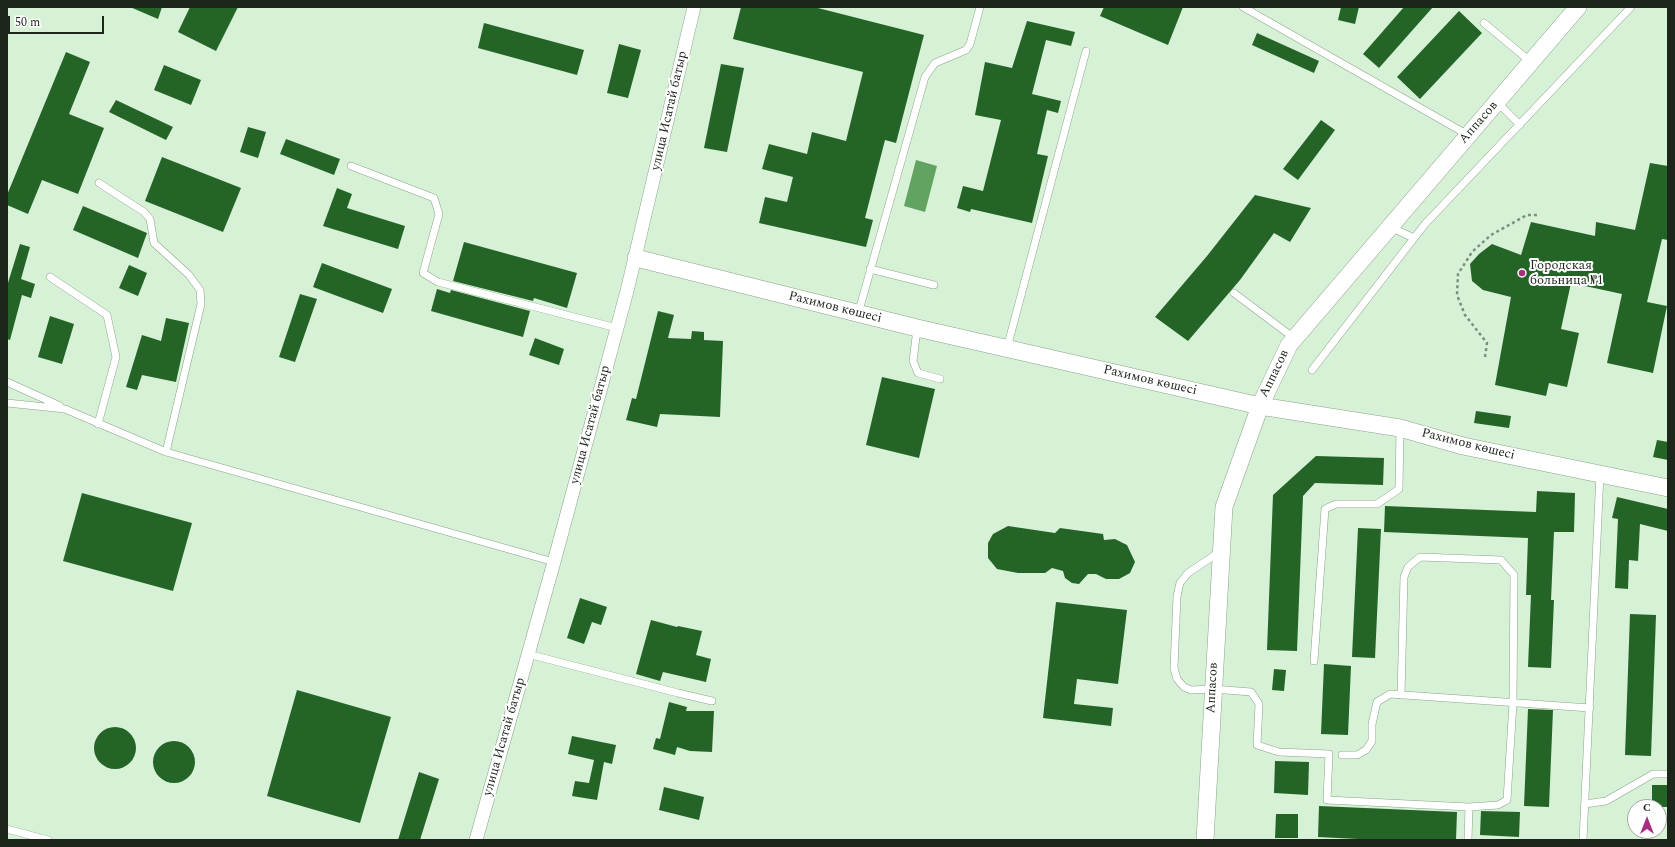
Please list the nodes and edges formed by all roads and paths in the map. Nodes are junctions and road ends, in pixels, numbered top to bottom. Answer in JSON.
{"nodes":[{"id":1,"x":694,"y":7,"type":"edge"},
{"id":2,"x":980,"y":7,"type":"edge"},
{"id":3,"x":1242,"y":7,"type":"edge"},
{"id":4,"x":1578,"y":7,"type":"edge"},
{"id":5,"x":1631,"y":7,"type":"edge"},
{"id":6,"x":1484,"y":23,"type":"dead end"},
{"id":7,"x":1086,"y":51,"type":"dead end"},
{"id":8,"x":1531,"y":62,"type":"junction"},
{"id":9,"x":1497,"y":102,"type":"junction"},
{"id":10,"x":1520,"y":125,"type":"junction"},
{"id":11,"x":1468,"y":135,"type":"junction"},
{"id":12,"x":350,"y":166,"type":"dead end"},
{"id":13,"x":98,"y":183,"type":"dead end"},
{"id":14,"x":1538,"y":215,"type":"dead end"},
{"id":15,"x":1390,"y":227,"type":"junction"},
{"id":16,"x":1414,"y":238,"type":"junction"},
{"id":17,"x":636,"y":258,"type":"junction"},
{"id":18,"x":870,"y":269,"type":"junction"},
{"id":19,"x":50,"y":276,"type":"dead end"},
{"id":20,"x":934,"y":285,"type":"dead end"},
{"id":21,"x":1234,"y":293,"type":"dead end"},
{"id":22,"x":858,"y":314,"type":"junction"},
{"id":23,"x":617,"y":328,"type":"junction"},
{"id":24,"x":918,"y":328,"type":"junction"},
{"id":25,"x":1295,"y":338,"type":"junction"},
{"id":26,"x":1007,"y":348,"type":"junction"},
{"id":27,"x":1485,"y":357,"type":"dead end"},
{"id":28,"x":1312,"y":370,"type":"dead end"},
{"id":29,"x":940,"y":379,"type":"dead end"},
{"id":30,"x":7,"y":382,"type":"edge"},
{"id":31,"x":7,"y":403,"type":"edge"},
{"id":32,"x":1260,"y":406,"type":"junction"},
{"id":33,"x":65,"y":409,"type":"junction"},
{"id":34,"x":98,"y":424,"type":"junction"},
{"id":35,"x":1400,"y":428,"type":"junction"},
{"id":36,"x":166,"y":452,"type":"junction"},
{"id":37,"x":1600,"y":474,"type":"junction"},
{"id":38,"x":1668,"y":488,"type":"edge"},
{"id":39,"x":1221,"y":551,"type":"junction"},
{"id":40,"x":554,"y":562,"type":"junction"},
{"id":41,"x":528,"y":654,"type":"junction"},
{"id":42,"x":1314,"y":661,"type":"dead end"},
{"id":43,"x":1213,"y":689,"type":"junction"},
{"id":44,"x":1401,"y":695,"type":"junction"},
{"id":45,"x":712,"y":701,"type":"dead end"},
{"id":46,"x":1513,"y":703,"type":"junction"},
{"id":47,"x":1590,"y":708,"type":"junction"},
{"id":48,"x":1342,"y":755,"type":"dead end"},
{"id":49,"x":1668,"y":774,"type":"edge"},
{"id":50,"x":1585,"y":804,"type":"junction"},
{"id":51,"x":1469,"y":807,"type":"junction"},
{"id":52,"x":7,"y":829,"type":"edge"},
{"id":53,"x":48,"y":840,"type":"edge"},
{"id":54,"x":476,"y":840,"type":"edge"},
{"id":55,"x":1205,"y":840,"type":"edge"},
{"id":56,"x":1468,"y":840,"type":"edge"},
{"id":57,"x":1584,"y":840,"type":"edge"}],
"edges":[{"from":1,"to":17,"type":"street","name":"улица Исатай батыр"},
{"from":2,"to":18,"type":"lane"},
{"from":3,"to":11,"type":"lane"},
{"from":4,"to":8,"type":"street","name":"Аппасов"},
{"from":5,"to":10,"type":"lane"},
{"from":6,"to":8,"type":"lane"},
{"from":7,"to":26,"type":"lane"},
{"from":8,"to":9,"type":"street","name":"Аппасов"},
{"from":9,"to":10,"type":"lane"},
{"from":9,"to":11,"type":"street","name":"Аппасов"},
{"from":10,"to":16,"type":"lane"},
{"from":11,"to":15,"type":"street","name":"Аппасов"},
{"from":12,"to":23,"type":"lane"},
{"from":13,"to":36,"type":"lane"},
{"from":14,"to":27,"type":"path"},
{"from":15,"to":16,"type":"lane"},
{"from":15,"to":25,"type":"street","name":"Аппасов"},
{"from":16,"to":28,"type":"lane"},
{"from":17,"to":22,"type":"street","name":"Рахимов көшесі"},
{"from":17,"to":23,"type":"street","name":"улица Исатай батыр"},
{"from":18,"to":20,"type":"lane"},
{"from":18,"to":22,"type":"lane"},
{"from":19,"to":34,"type":"lane"},
{"from":21,"to":25,"type":"lane"},
{"from":22,"to":24,"type":"street","name":"Рахимов көшесі"},
{"from":23,"to":40,"type":"street","name":"улица Исатай батыр"},
{"from":24,"to":26,"type":"street","name":"Рахимов көшесі"},
{"from":24,"to":29,"type":"lane"},
{"from":25,"to":32,"type":"street","name":"Аппасов"},
{"from":26,"to":32,"type":"street","name":"Рахимов көшесі"},
{"from":30,"to":33,"type":"lane"},
{"from":31,"to":33,"type":"lane"},
{"from":32,"to":35,"type":"street","name":"Рахимов көшесі"},
{"from":32,"to":39,"type":"street","name":"Аппасов"},
{"from":33,"to":34,"type":"lane"},
{"from":34,"to":36,"type":"lane"},
{"from":35,"to":37,"type":"street","name":"Рахимов көшесі"},
{"from":35,"to":42,"type":"lane"},
{"from":36,"to":40,"type":"lane"},
{"from":37,"to":38,"type":"street","name":"Рахимов көшесі"},
{"from":37,"to":47,"type":"lane"},
{"from":39,"to":43,"type":"street","name":"Аппасов"},
{"from":39,"to":43,"type":"lane"},
{"from":40,"to":41,"type":"street","name":"улица Исатай батыр"},
{"from":41,"to":45,"type":"lane"},
{"from":41,"to":54,"type":"street","name":"улица Исатай батыр"},
{"from":43,"to":51,"type":"lane"},
{"from":43,"to":55,"type":"street","name":"Аппасов"},
{"from":44,"to":46,"type":"lane"},
{"from":44,"to":46,"type":"lane"},
{"from":44,"to":48,"type":"lane"},
{"from":46,"to":47,"type":"lane"},
{"from":46,"to":51,"type":"lane"},
{"from":47,"to":50,"type":"lane"},
{"from":49,"to":50,"type":"lane"},
{"from":50,"to":57,"type":"lane"},
{"from":51,"to":56,"type":"lane"},
{"from":52,"to":53,"type":"lane"}]}
